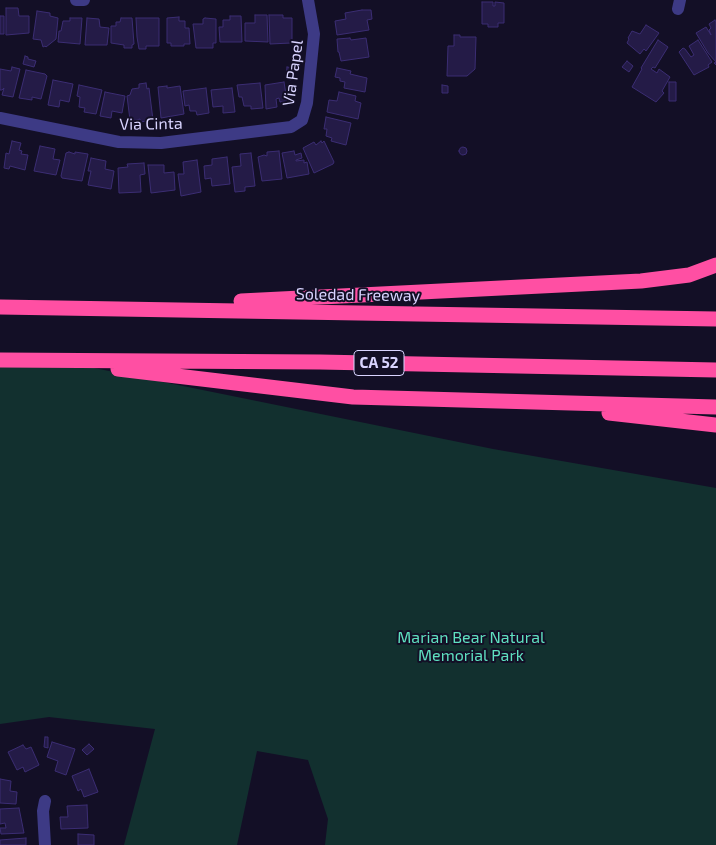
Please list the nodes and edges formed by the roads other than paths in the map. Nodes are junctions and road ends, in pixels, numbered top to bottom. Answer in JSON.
{"nodes":[{"id":1,"x":76,"y":0,"type":"edge"},
{"id":2,"x":84,"y":0,"type":"edge"},
{"id":3,"x":308,"y":0,"type":"edge"},
{"id":4,"x":0,"y":118,"type":"edge"},
{"id":5,"x":302,"y":120,"type":"joint"},
{"id":6,"x":716,"y":265,"type":"edge"},
{"id":7,"x":0,"y":307,"type":"edge"},
{"id":8,"x":70,"y":307,"type":"junction"},
{"id":9,"x":716,"y":310,"type":"edge"},
{"id":10,"x":562,"y":315,"type":"junction"},
{"id":11,"x":716,"y":319,"type":"edge"},
{"id":12,"x":0,"y":360,"type":"edge"},
{"id":13,"x":42,"y":361,"type":"junction"},
{"id":14,"x":716,"y":370,"type":"edge"},
{"id":15,"x":508,"y":402,"type":"junction"},
{"id":16,"x":716,"y":408,"type":"edge"},
{"id":17,"x":716,"y":425,"type":"edge"},
{"id":18,"x":45,"y":801,"type":"dead end"},
{"id":19,"x":45,"y":845,"type":"edge"}],
"edges":[{"from":1,"to":2,"type":"street"},
{"from":3,"to":5,"type":"street","name":"Via Papel"},
{"from":4,"to":5,"type":"street","name":"Via Cinta"},
{"from":6,"to":8,"type":"highway"},
{"from":7,"to":8,"type":"highway","name":"Soledad Freeway"},
{"from":8,"to":10,"type":"highway","name":"Soledad Freeway"},
{"from":9,"to":10,"type":"highway"},
{"from":10,"to":11,"type":"highway","name":"Soledad Freeway"},
{"from":12,"to":13,"type":"highway","number":"CA 52"},
{"from":13,"to":14,"type":"highway","number":"CA 52"},
{"from":13,"to":15,"type":"highway"},
{"from":15,"to":16,"type":"highway"},
{"from":15,"to":17,"type":"highway"},
{"from":18,"to":19,"type":"street"}]}
